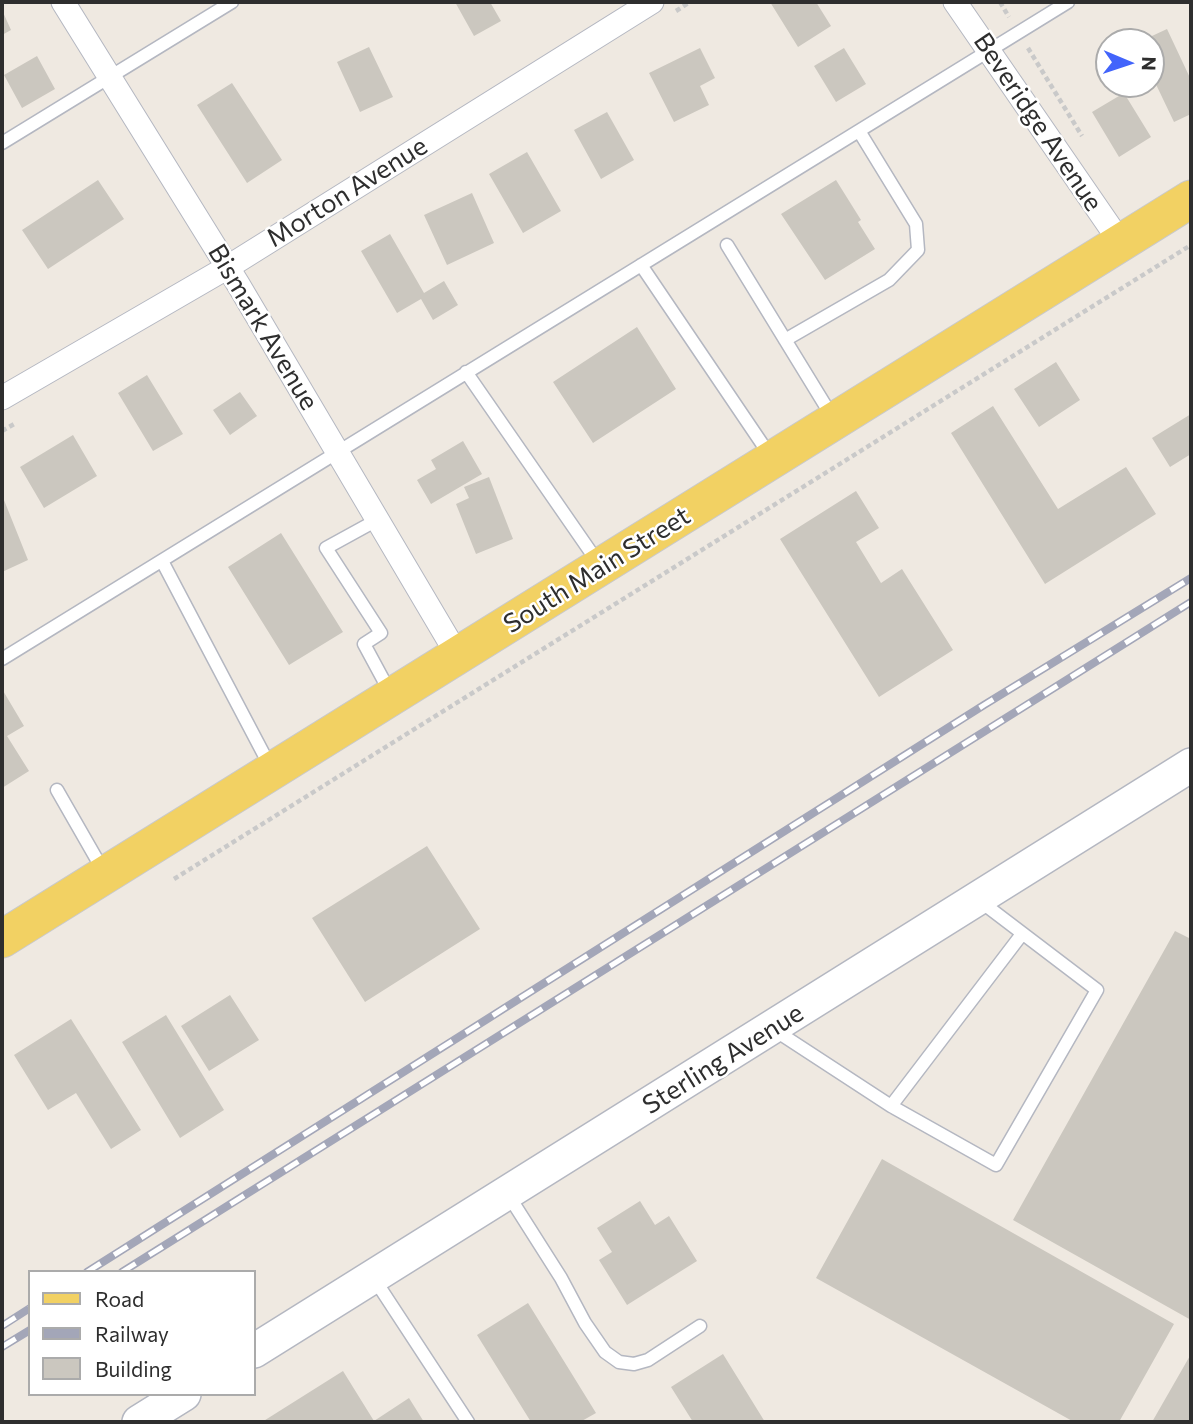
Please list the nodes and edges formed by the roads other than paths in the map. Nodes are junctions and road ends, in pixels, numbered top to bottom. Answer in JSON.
{"nodes":[{"id":1,"x":63,"y":2,"type":"edge"},
{"id":2,"x":232,"y":2,"type":"edge"},
{"id":3,"x":652,"y":2,"type":"edge"},
{"id":4,"x":955,"y":2,"type":"edge"},
{"id":5,"x":1068,"y":2,"type":"edge"},
{"id":6,"x":989,"y":51,"type":"junction"},
{"id":7,"x":110,"y":77,"type":"junction"},
{"id":8,"x":859,"y":131,"type":"junction"},
{"id":9,"x":2,"y":143,"type":"edge"},
{"id":10,"x":1191,"y":199,"type":"edge"},
{"id":11,"x":1121,"y":243,"type":"junction"},
{"id":12,"x":727,"y":245,"type":"dead end"},
{"id":13,"x":641,"y":265,"type":"junction"},
{"id":14,"x":228,"y":267,"type":"junction"},
{"id":15,"x":785,"y":340,"type":"junction"},
{"id":16,"x":466,"y":372,"type":"junction"},
{"id":17,"x":2,"y":398,"type":"edge"},
{"id":18,"x":835,"y":422,"type":"junction"},
{"id":19,"x":337,"y":451,"type":"junction"},
{"id":20,"x":773,"y":460,"type":"junction"},
{"id":21,"x":377,"y":520,"type":"junction"},
{"id":22,"x":162,"y":561,"type":"junction"},
{"id":23,"x":602,"y":567,"type":"junction"},
{"id":24,"x":458,"y":656,"type":"junction"},
{"id":25,"x":2,"y":659,"type":"edge"},
{"id":26,"x":393,"y":697,"type":"junction"},
{"id":27,"x":1191,"y":765,"type":"edge"},
{"id":28,"x":273,"y":771,"type":"junction"},
{"id":29,"x":57,"y":790,"type":"dead end"},
{"id":30,"x":106,"y":875,"type":"junction"},
{"id":31,"x":977,"y":899,"type":"junction"},
{"id":32,"x":1022,"y":934,"type":"junction"},
{"id":33,"x":2,"y":939,"type":"edge"},
{"id":34,"x":772,"y":1029,"type":"junction"},
{"id":35,"x":891,"y":1106,"type":"junction"},
{"id":36,"x":507,"y":1193,"type":"junction"},
{"id":37,"x":372,"y":1277,"type":"junction"},
{"id":38,"x":700,"y":1326,"type":"dead end"},
{"id":39,"x":256,"y":1350,"type":"edge"},
{"id":40,"x":181,"y":1396,"type":"edge"},
{"id":41,"x":139,"y":1422,"type":"edge"},
{"id":42,"x":468,"y":1422,"type":"edge"}],
"edges":[{"from":1,"to":7,"type":"street","name":"Bismark Avenue"},
{"from":2,"to":7,"type":"lane"},
{"from":3,"to":14,"type":"street","name":"Morton Avenue"},
{"from":4,"to":6,"type":"street","name":"Beveridge Avenue"},
{"from":5,"to":6,"type":"lane"},
{"from":6,"to":8,"type":"lane"},
{"from":6,"to":11,"type":"street","name":"Beveridge Avenue"},
{"from":7,"to":9,"type":"lane"},
{"from":7,"to":14,"type":"street","name":"Bismark Avenue"},
{"from":8,"to":13,"type":"lane"},
{"from":8,"to":15,"type":"lane"},
{"from":10,"to":11,"type":"main road","name":"South Main Street"},
{"from":11,"to":18,"type":"main road","name":"South Main Street"},
{"from":12,"to":15,"type":"lane"},
{"from":13,"to":16,"type":"lane"},
{"from":13,"to":20,"type":"lane"},
{"from":14,"to":17,"type":"street","name":"Morton Avenue"},
{"from":14,"to":19,"type":"street","name":"Bismark Avenue"},
{"from":15,"to":18,"type":"lane"},
{"from":16,"to":19,"type":"lane"},
{"from":16,"to":23,"type":"lane"},
{"from":18,"to":20,"type":"main road","name":"South Main Street"},
{"from":19,"to":21,"type":"street","name":"Bismark Avenue"},
{"from":19,"to":22,"type":"lane"},
{"from":20,"to":23,"type":"main road","name":"South Main Street"},
{"from":21,"to":24,"type":"street","name":"Bismark Avenue"},
{"from":21,"to":26,"type":"lane"},
{"from":22,"to":25,"type":"lane"},
{"from":22,"to":28,"type":"lane"},
{"from":23,"to":24,"type":"main road","name":"South Main Street"},
{"from":24,"to":26,"type":"main road","name":"South Main Street"},
{"from":26,"to":28,"type":"main road","name":"South Main Street"},
{"from":27,"to":31,"type":"street","name":"Sterling Avenue"},
{"from":28,"to":30,"type":"main road","name":"South Main Street"},
{"from":29,"to":30,"type":"lane"},
{"from":30,"to":33,"type":"main road","name":"South Main Street"},
{"from":31,"to":32,"type":"lane"},
{"from":31,"to":34,"type":"street","name":"Sterling Avenue"},
{"from":32,"to":35,"type":"lane"},
{"from":32,"to":35,"type":"lane"},
{"from":34,"to":35,"type":"lane"},
{"from":34,"to":36,"type":"street","name":"Sterling Avenue"},
{"from":36,"to":37,"type":"street","name":"Sterling Avenue"},
{"from":36,"to":38,"type":"lane"},
{"from":37,"to":39,"type":"street","name":"Sterling Avenue"},
{"from":37,"to":42,"type":"lane"},
{"from":40,"to":41,"type":"street"}]}
